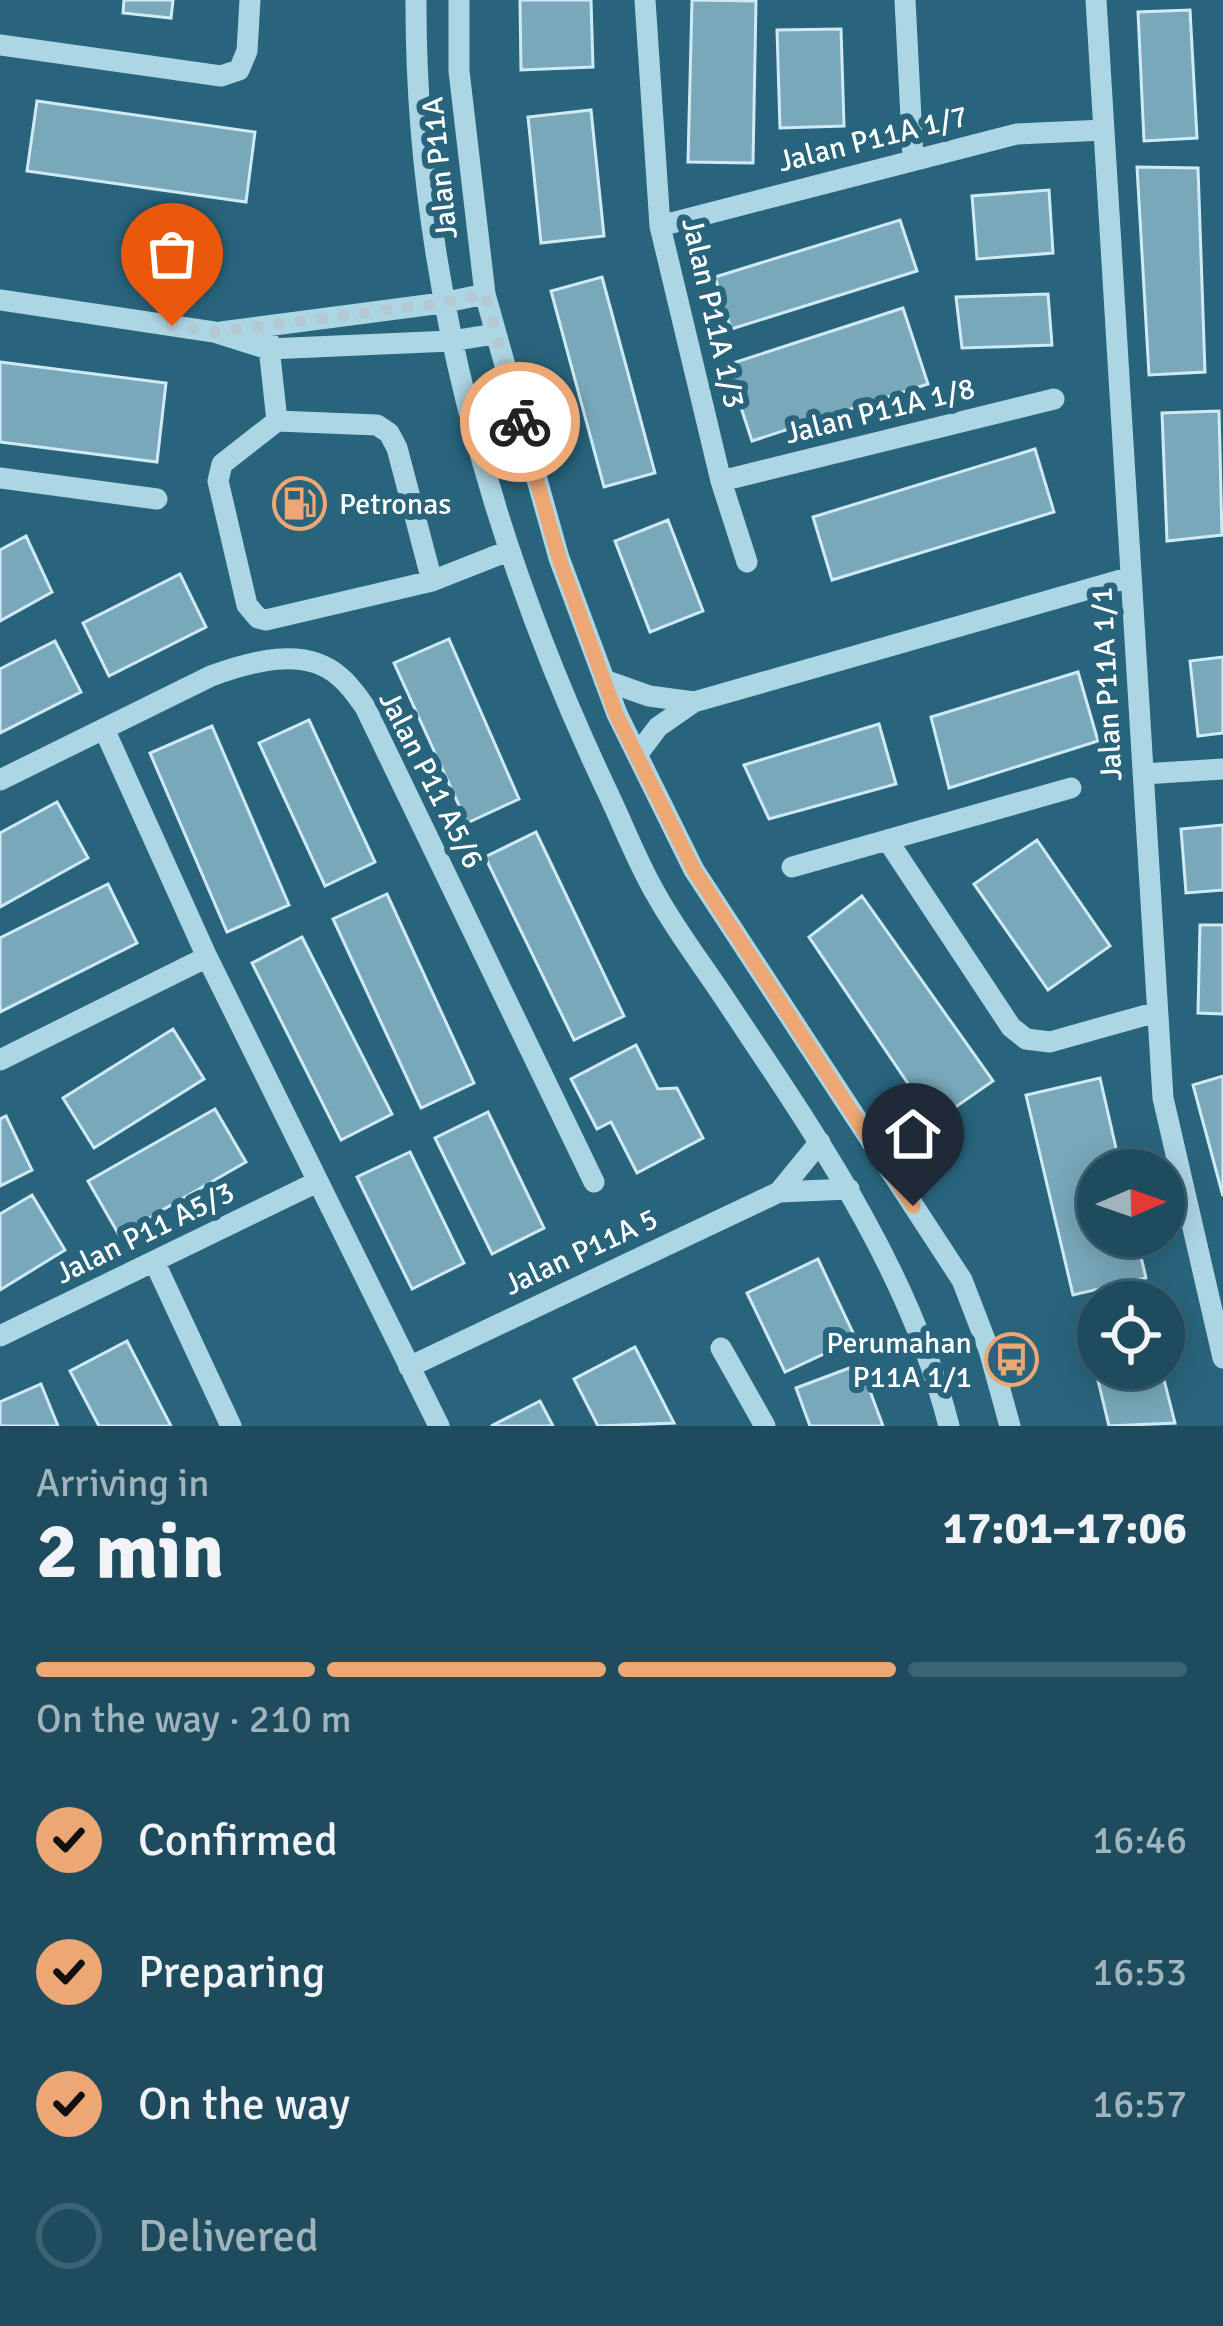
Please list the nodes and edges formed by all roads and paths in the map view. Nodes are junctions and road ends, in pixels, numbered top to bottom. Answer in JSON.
{"nodes":[{"id":1,"x":250,"y":0,"type":"edge"},
{"id":2,"x":416,"y":0,"type":"edge"},
{"id":3,"x":459,"y":0,"type":"edge"},
{"id":4,"x":645,"y":0,"type":"edge"},
{"id":5,"x":905,"y":0,"type":"edge"},
{"id":6,"x":1096,"y":0,"type":"edge"},
{"id":7,"x":0,"y":45,"type":"edge"},
{"id":8,"x":1104,"y":130,"type":"junction"},
{"id":9,"x":913,"y":158,"type":"junction"},
{"id":10,"x":660,"y":226,"type":"junction"},
{"id":11,"x":485,"y":294,"type":"junction"},
{"id":12,"x":0,"y":300,"type":"edge"},
{"id":13,"x":442,"y":303,"type":"junction"},
{"id":14,"x":268,"y":325,"type":"junction"},
{"id":15,"x":214,"y":332,"type":"junction"},
{"id":16,"x":494,"y":334,"type":"junction"},
{"id":17,"x":452,"y":340,"type":"junction"},
{"id":18,"x":268,"y":349,"type":"junction"},
{"id":19,"x":1054,"y":399,"type":"dead end"},
{"id":20,"x":277,"y":421,"type":"junction"},
{"id":21,"x":12,"y":479,"type":"edge"},
{"id":22,"x":721,"y":482,"type":"junction"},
{"id":23,"x":0,"y":495,"type":"edge"},
{"id":24,"x":157,"y":499,"type":"dead end"},
{"id":25,"x":508,"y":551,"type":"junction"},
{"id":26,"x":746,"y":562,"type":"dead end"},
{"id":27,"x":1131,"y":577,"type":"junction"},
{"id":28,"x":432,"y":581,"type":"junction"},
{"id":29,"x":604,"y":680,"type":"junction"},
{"id":30,"x":694,"y":701,"type":"junction"},
{"id":31,"x":105,"y":731,"type":"junction"},
{"id":32,"x":637,"y":755,"type":"junction"},
{"id":33,"x":1223,"y":770,"type":"edge"},
{"id":34,"x":1143,"y":774,"type":"junction"},
{"id":35,"x":0,"y":780,"type":"edge"},
{"id":36,"x":1071,"y":788,"type":"dead end"},
{"id":37,"x":888,"y":841,"type":"junction"},
{"id":38,"x":792,"y":867,"type":"dead end"},
{"id":39,"x":207,"y":958,"type":"junction"},
{"id":40,"x":1157,"y":1012,"type":"junction"},
{"id":41,"x":0,"y":1060,"type":"edge"},
{"id":42,"x":820,"y":1142,"type":"junction"},
{"id":43,"x":594,"y":1182,"type":"dead end"},
{"id":44,"x":315,"y":1183,"type":"junction"},
{"id":45,"x":849,"y":1189,"type":"junction"},
{"id":46,"x":778,"y":1192,"type":"junction"},
{"id":47,"x":155,"y":1263,"type":"junction"},
{"id":48,"x":0,"y":1336,"type":"edge"},
{"id":49,"x":721,"y":1348,"type":"dead end"},
{"id":50,"x":1223,"y":1358,"type":"edge"},
{"id":51,"x":409,"y":1367,"type":"junction"},
{"id":52,"x":231,"y":1426,"type":"edge"},
{"id":53,"x":439,"y":1426,"type":"edge"},
{"id":54,"x":765,"y":1426,"type":"edge"},
{"id":55,"x":950,"y":1426,"type":"edge"},
{"id":56,"x":1010,"y":1426,"type":"edge"}],
"edges":[{"from":1,"to":7,"type":"street"},
{"from":2,"to":13,"type":"street","name":"Jalan P11A"},
{"from":3,"to":11,"type":"street","name":"Jalan P11A"},
{"from":4,"to":10,"type":"street","name":"Jalan P11A 1/3"},
{"from":5,"to":9,"type":"street"},
{"from":6,"to":8,"type":"street","name":"Jalan P11A 1/1"},
{"from":8,"to":9,"type":"street","name":"Jalan P11A 1/7"},
{"from":8,"to":27,"type":"street","name":"Jalan P11A 1/1"},
{"from":9,"to":10,"type":"street","name":"Jalan P11A 1/7"},
{"from":10,"to":22,"type":"street","name":"Jalan P11A 1/3"},
{"from":11,"to":13,"type":"street"},
{"from":11,"to":16,"type":"street","name":"Jalan P11A"},
{"from":12,"to":15,"type":"street"},
{"from":13,"to":14,"type":"street"},
{"from":13,"to":17,"type":"street","name":"Jalan P11A"},
{"from":14,"to":15,"type":"street"},
{"from":14,"to":18,"type":"street"},
{"from":15,"to":18,"type":"street"},
{"from":16,"to":17,"type":"street"},
{"from":16,"to":29,"type":"street","name":"Jalan P11A"},
{"from":17,"to":18,"type":"street"},
{"from":17,"to":25,"type":"street","name":"Jalan P11A"},
{"from":18,"to":20,"type":"street"},
{"from":19,"to":22,"type":"street","name":"Jalan P11A 1/8"},
{"from":20,"to":28,"type":"street"},
{"from":20,"to":28,"type":"street"},
{"from":21,"to":23,"type":"street"},
{"from":21,"to":24,"type":"street"},
{"from":22,"to":26,"type":"street","name":"Jalan P11A 1/3"},
{"from":25,"to":28,"type":"street"},
{"from":25,"to":42,"type":"street","name":"Jalan P11A"},
{"from":27,"to":30,"type":"street"},
{"from":27,"to":34,"type":"street","name":"Jalan P11A 1/1"},
{"from":29,"to":30,"type":"street"},
{"from":29,"to":32,"type":"street","name":"Jalan P11A"},
{"from":30,"to":32,"type":"street"},
{"from":31,"to":35,"type":"street","name":"Jalan P11 A5/6"},
{"from":31,"to":39,"type":"street"},
{"from":31,"to":43,"type":"street","name":"Jalan P11 A5/6"},
{"from":32,"to":56,"type":"street","name":"Jalan P11A"},
{"from":33,"to":34,"type":"street"},
{"from":34,"to":40,"type":"street","name":"Jalan P11A 1/1"},
{"from":36,"to":37,"type":"street"},
{"from":37,"to":38,"type":"street"},
{"from":37,"to":40,"type":"street"},
{"from":39,"to":41,"type":"street"},
{"from":39,"to":44,"type":"street"},
{"from":40,"to":50,"type":"street","name":"Jalan P11A 1/1"},
{"from":42,"to":45,"type":"street","name":"Jalan P11A"},
{"from":42,"to":46,"type":"street","name":"Jalan P11A 5"},
{"from":44,"to":47,"type":"street","name":"Jalan P11 A5/3"},
{"from":44,"to":51,"type":"street"},
{"from":45,"to":46,"type":"street","name":"Jalan P11A 5"},
{"from":45,"to":55,"type":"street","name":"Jalan P11A"},
{"from":46,"to":51,"type":"street","name":"Jalan P11A 5"},
{"from":47,"to":48,"type":"street","name":"Jalan P11 A5/3"},
{"from":47,"to":52,"type":"street"},
{"from":49,"to":54,"type":"street"},
{"from":51,"to":53,"type":"street"}]}
